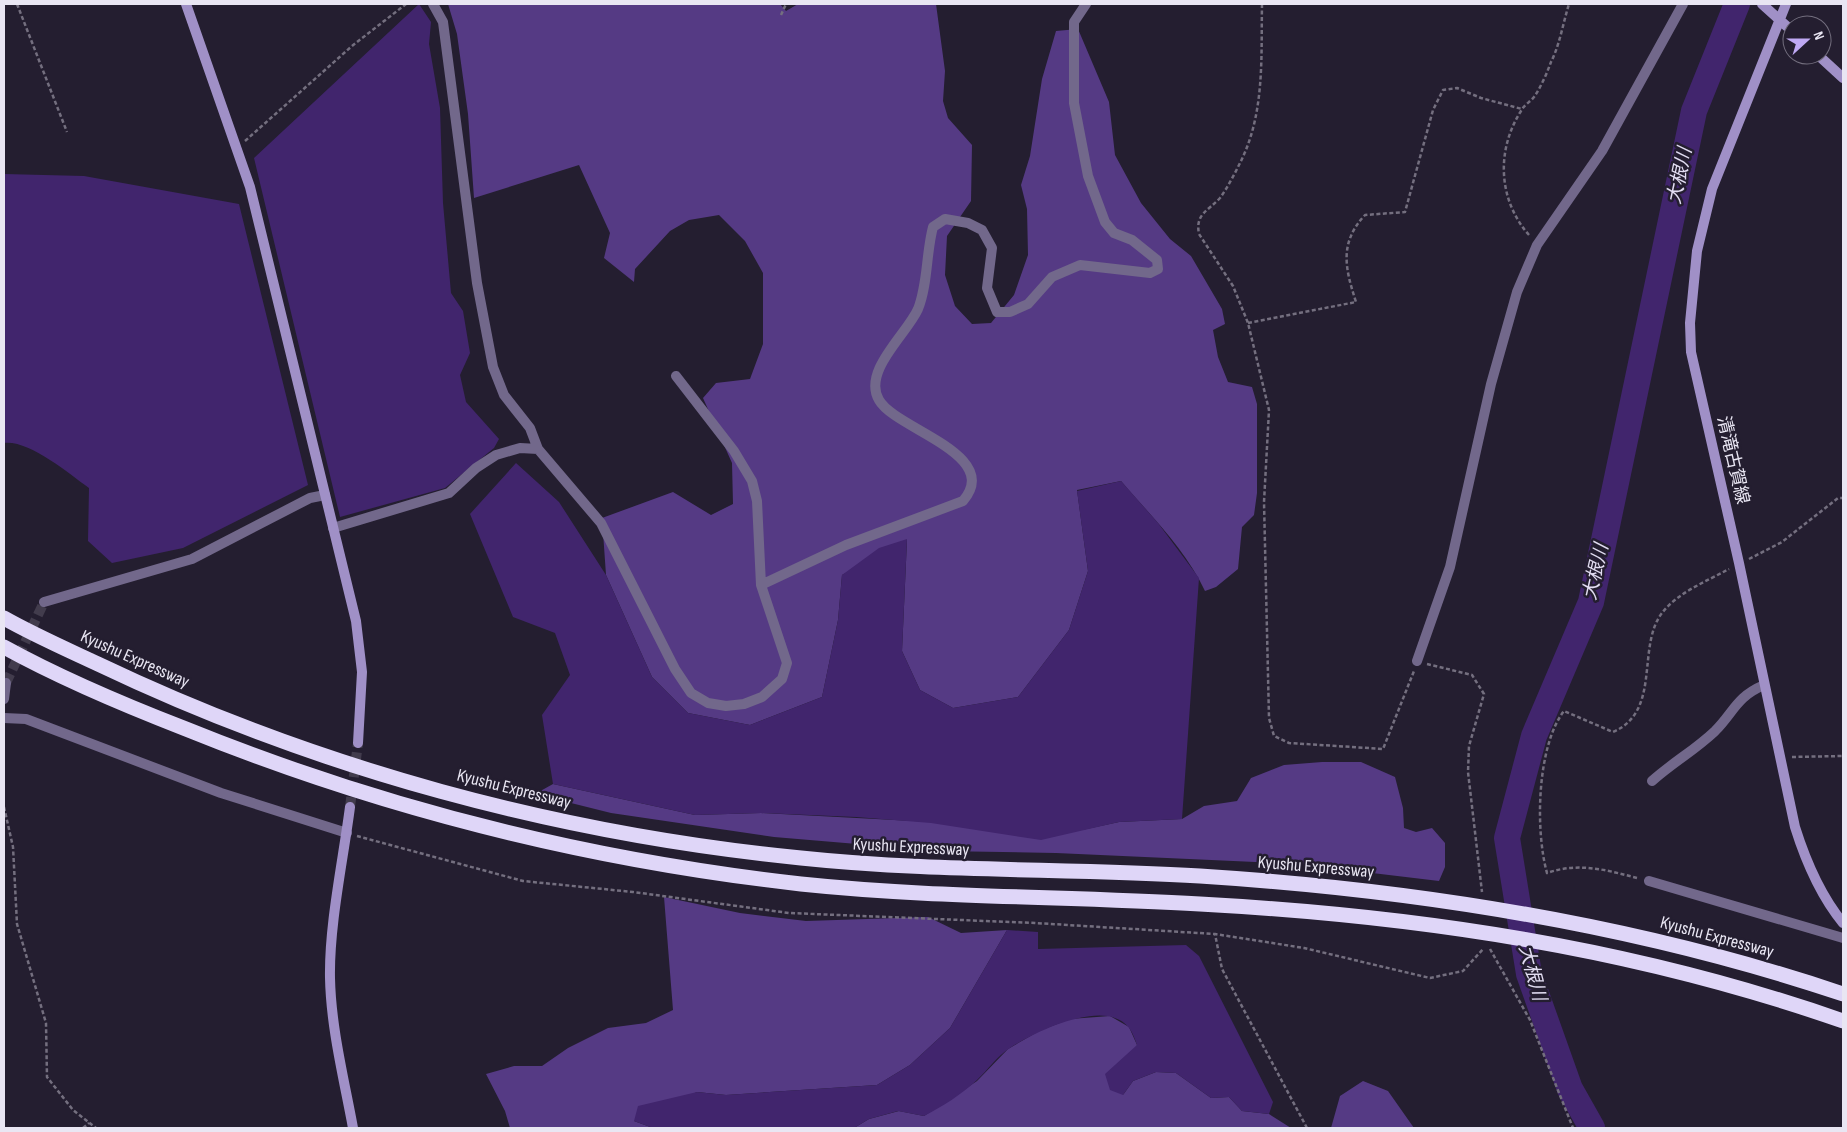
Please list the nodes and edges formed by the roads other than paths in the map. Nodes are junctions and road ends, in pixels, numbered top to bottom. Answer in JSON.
{"nodes":[{"id":1,"x":186,"y":4,"type":"edge"},
{"id":2,"x":433,"y":4,"type":"edge"},
{"id":3,"x":1086,"y":4,"type":"edge"},
{"id":4,"x":1683,"y":4,"type":"edge"},
{"id":5,"x":1786,"y":4,"type":"edge"},
{"id":6,"x":1765,"y":6,"type":"edge"},
{"id":7,"x":1780,"y":20,"type":"junction"},
{"id":8,"x":1829,"y":65,"type":"edge"},
{"id":9,"x":1843,"y":78,"type":"edge"},
{"id":10,"x":676,"y":376,"type":"dead end"},
{"id":11,"x":538,"y":449,"type":"junction"},
{"id":12,"x":325,"y":495,"type":"junction"},
{"id":13,"x":333,"y":528,"type":"junction"},
{"id":14,"x":761,"y":585,"type":"junction"},
{"id":15,"x":44,"y":602,"type":"dead end"},
{"id":16,"x":4,"y":618,"type":"edge"},
{"id":17,"x":4,"y":647,"type":"edge"},
{"id":18,"x":1417,"y":662,"type":"road end"},
{"id":19,"x":6,"y":683,"type":"dead end"},
{"id":20,"x":1764,"y":685,"type":"junction"},
{"id":21,"x":4,"y":699,"type":"edge"},
{"id":22,"x":4,"y":718,"type":"edge"},
{"id":23,"x":358,"y":743,"type":"tunnel mouth"},
{"id":24,"x":1652,"y":781,"type":"dead end"},
{"id":25,"x":350,"y":808,"type":"tunnel mouth"},
{"id":26,"x":347,"y":833,"type":"junction"},
{"id":27,"x":1649,"y":881,"type":"road end"},
{"id":28,"x":1843,"y":923,"type":"edge"},
{"id":29,"x":1843,"y":938,"type":"edge"},
{"id":30,"x":1843,"y":994,"type":"edge"},
{"id":31,"x":1843,"y":1021,"type":"edge"},
{"id":32,"x":353,"y":1128,"type":"edge"}],
"edges":[{"from":1,"to":12,"type":"street"},
{"from":2,"to":11,"type":"street"},
{"from":3,"to":14,"type":"street"},
{"from":4,"to":18,"type":"street"},
{"from":5,"to":7,"type":"street","name":"清滝古賀線"},
{"from":6,"to":7,"type":"street"},
{"from":7,"to":20,"type":"street","name":"清滝古賀線"},
{"from":8,"to":9,"type":"street"},
{"from":10,"to":14,"type":"street"},
{"from":11,"to":13,"type":"street"},
{"from":11,"to":14,"type":"street"},
{"from":12,"to":13,"type":"street"},
{"from":12,"to":15,"type":"street"},
{"from":13,"to":23,"type":"street"},
{"from":16,"to":30,"type":"highway","name":"Kyushu Expressway"},
{"from":17,"to":31,"type":"highway"},
{"from":19,"to":21,"type":"street"},
{"from":20,"to":24,"type":"street"},
{"from":20,"to":28,"type":"street","name":"清滝古賀線"},
{"from":22,"to":26,"type":"street"},
{"from":25,"to":26,"type":"street"},
{"from":26,"to":32,"type":"street"},
{"from":27,"to":29,"type":"street"}]}
